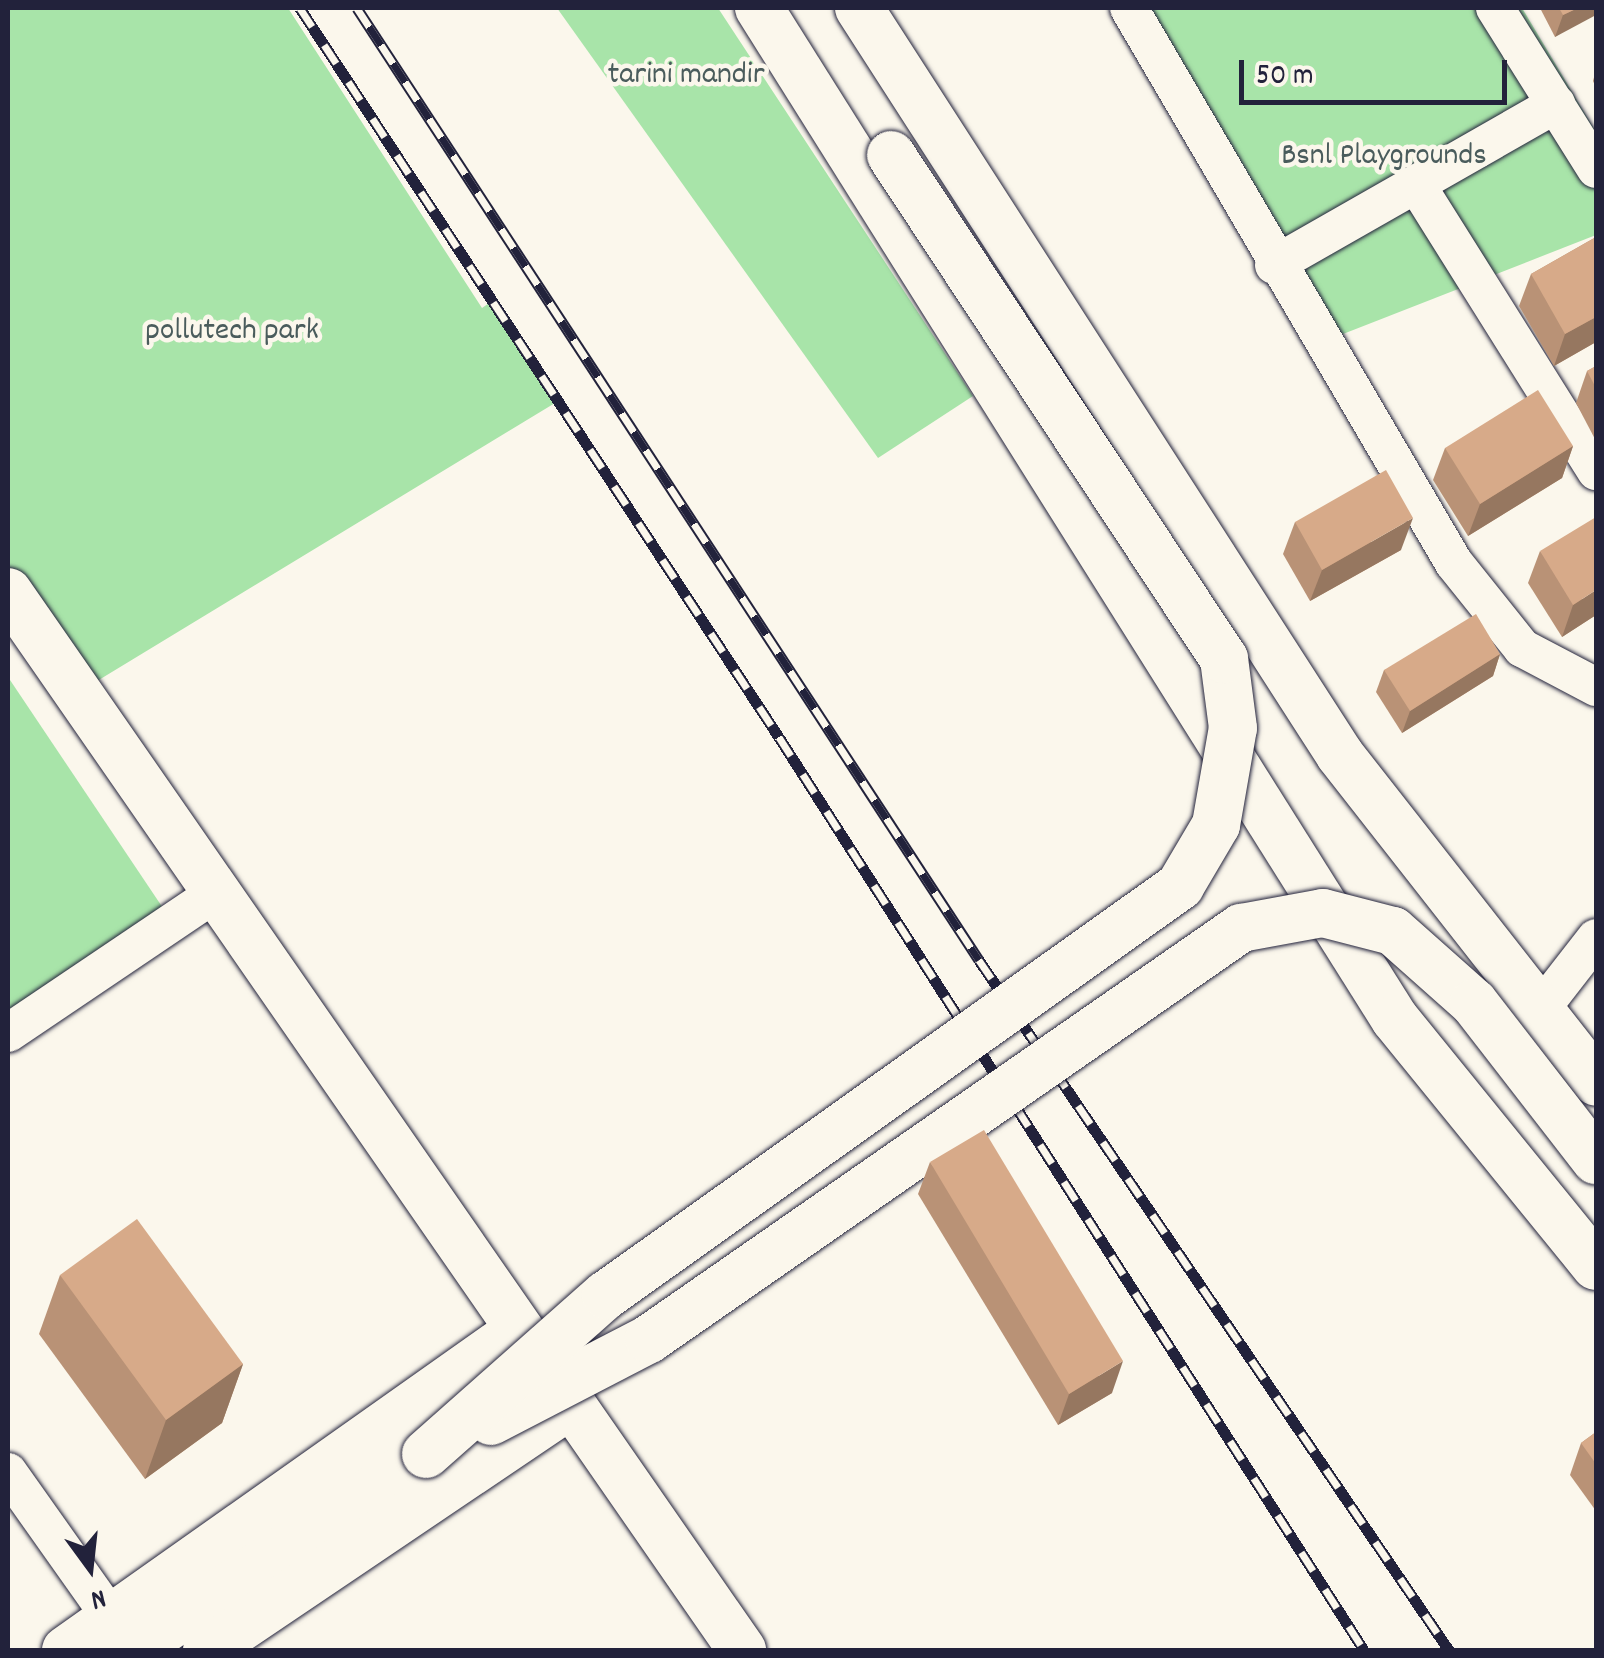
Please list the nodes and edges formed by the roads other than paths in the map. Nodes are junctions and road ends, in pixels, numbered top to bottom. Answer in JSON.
{"nodes":[{"id":1,"x":759,"y":8,"type":"edge"},
{"id":2,"x":796,"y":8,"type":"edge"},
{"id":3,"x":859,"y":8,"type":"edge"},
{"id":4,"x":1129,"y":8,"type":"edge"},
{"id":5,"x":1495,"y":8,"type":"edge"},
{"id":6,"x":1556,"y":104,"type":"junction"},
{"id":7,"x":1596,"y":169,"type":"edge"},
{"id":8,"x":1416,"y":184,"type":"junction"},
{"id":9,"x":1274,"y":265,"type":"junction"},
{"id":10,"x":1596,"y":471,"type":"edge"},
{"id":11,"x":8,"y":592,"type":"edge"},
{"id":12,"x":1596,"y":686,"type":"edge"},
{"id":13,"x":217,"y":892,"type":"junction"},
{"id":14,"x":1596,"y":938,"type":"edge"},
{"id":15,"x":1540,"y":1010,"type":"junction"},
{"id":16,"x":8,"y":1033,"type":"edge"},
{"id":17,"x":1596,"y":1081,"type":"edge"},
{"id":18,"x":1596,"y":1160,"type":"edge"},
{"id":19,"x":1596,"y":1266,"type":"edge"},
{"id":20,"x":518,"y":1330,"type":"junction"},
{"id":21,"x":572,"y":1404,"type":"junction"},
{"id":22,"x":426,"y":1454,"type":"junction"},
{"id":23,"x":8,"y":1472,"type":"edge"},
{"id":24,"x":123,"y":1635,"type":"edge"},
{"id":25,"x":66,"y":1650,"type":"edge"},
{"id":26,"x":207,"y":1650,"type":"edge"},
{"id":27,"x":742,"y":1650,"type":"edge"}],
"edges":[{"from":1,"to":19,"type":"street"},
{"from":2,"to":22,"type":"street","bridge":true},
{"from":3,"to":15,"type":"street"},
{"from":4,"to":9,"type":"street"},
{"from":5,"to":6,"type":"street"},
{"from":6,"to":7,"type":"street"},
{"from":6,"to":8,"type":"street"},
{"from":8,"to":9,"type":"street"},
{"from":8,"to":10,"type":"street"},
{"from":9,"to":12,"type":"street"},
{"from":11,"to":13,"type":"street"},
{"from":13,"to":16,"type":"street"},
{"from":13,"to":20,"type":"street"},
{"from":14,"to":15,"type":"street"},
{"from":15,"to":17,"type":"street"},
{"from":18,"to":22,"type":"street","bridge":true},
{"from":20,"to":21,"type":"street"},
{"from":20,"to":24,"type":"street"},
{"from":21,"to":26,"type":"street"},
{"from":21,"to":27,"type":"street"},
{"from":22,"to":24,"type":"street"},
{"from":23,"to":24,"type":"street"},
{"from":24,"to":25,"type":"street"}]}
